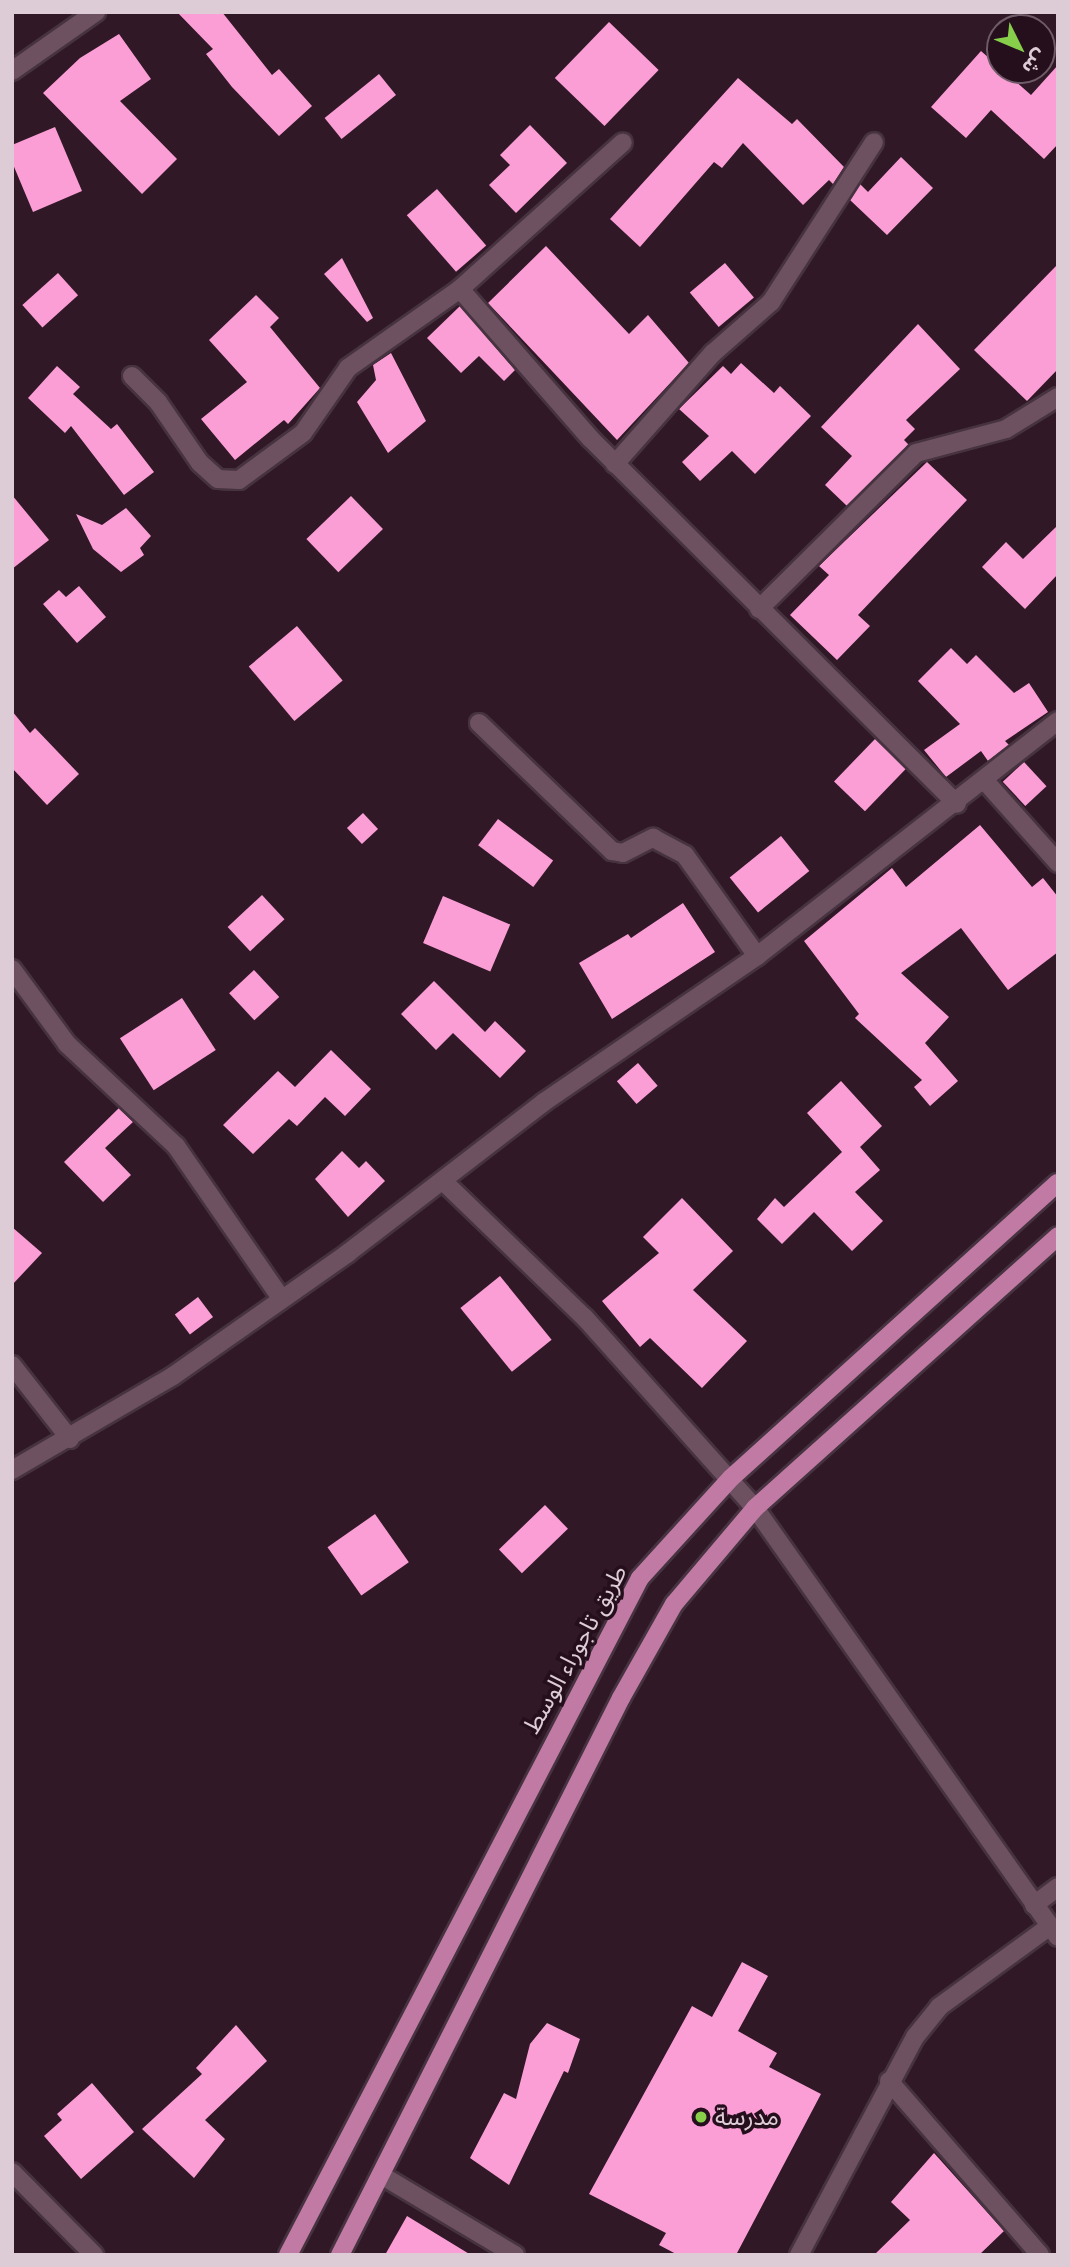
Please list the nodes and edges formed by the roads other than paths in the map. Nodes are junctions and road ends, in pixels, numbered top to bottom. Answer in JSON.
{"nodes":[{"id":1,"x":96,"y":12,"type":"edge"},
{"id":2,"x":12,"y":71,"type":"edge"},
{"id":3,"x":623,"y":142,"type":"dead end"},
{"id":4,"x":874,"y":142,"type":"dead end"},
{"id":5,"x":460,"y":289,"type":"junction"},
{"id":6,"x":132,"y":376,"type":"dead end"},
{"id":7,"x":1058,"y":397,"type":"edge"},
{"id":8,"x":615,"y":464,"type":"junction"},
{"id":9,"x":759,"y":609,"type":"junction"},
{"id":10,"x":1058,"y":721,"type":"edge"},
{"id":11,"x":479,"y":723,"type":"dead end"},
{"id":12,"x":985,"y":781,"type":"junction"},
{"id":13,"x":957,"y":804,"type":"junction"},
{"id":14,"x":1058,"y":863,"type":"edge"},
{"id":15,"x":757,"y":956,"type":"junction"},
{"id":16,"x":12,"y":969,"type":"edge"},
{"id":17,"x":443,"y":1181,"type":"junction"},
{"id":18,"x":1058,"y":1183,"type":"edge"},
{"id":19,"x":1058,"y":1237,"type":"edge"},
{"id":20,"x":281,"y":1298,"type":"junction"},
{"id":21,"x":12,"y":1365,"type":"edge"},
{"id":22,"x":70,"y":1439,"type":"junction"},
{"id":23,"x":12,"y":1470,"type":"edge"},
{"id":24,"x":731,"y":1478,"type":"junction"},
{"id":25,"x":755,"y":1508,"type":"junction"},
{"id":26,"x":1058,"y":1887,"type":"edge"},
{"id":27,"x":1034,"y":1905,"type":"junction"},
{"id":28,"x":1054,"y":1931,"type":"edge"},
{"id":29,"x":889,"y":2081,"type":"junction"},
{"id":30,"x":12,"y":2172,"type":"edge"},
{"id":31,"x":381,"y":2175,"type":"junction"},
{"id":32,"x":94,"y":2255,"type":"edge"},
{"id":33,"x":288,"y":2255,"type":"edge"},
{"id":34,"x":340,"y":2255,"type":"edge"},
{"id":35,"x":515,"y":2255,"type":"edge"},
{"id":36,"x":799,"y":2255,"type":"edge"},
{"id":37,"x":1040,"y":2255,"type":"edge"}],
"edges":[{"from":1,"to":2,"type":"street"},
{"from":3,"to":5,"type":"street"},
{"from":4,"to":8,"type":"street"},
{"from":5,"to":6,"type":"street"},
{"from":5,"to":8,"type":"street"},
{"from":7,"to":9,"type":"street"},
{"from":8,"to":9,"type":"street"},
{"from":9,"to":13,"type":"street"},
{"from":10,"to":12,"type":"street"},
{"from":11,"to":15,"type":"street"},
{"from":12,"to":13,"type":"street"},
{"from":12,"to":14,"type":"street"},
{"from":13,"to":15,"type":"street"},
{"from":15,"to":17,"type":"street"},
{"from":16,"to":20,"type":"street"},
{"from":17,"to":20,"type":"street"},
{"from":17,"to":24,"type":"street"},
{"from":18,"to":24,"type":"main road","name":"طريق تاجوراء الوسط"},
{"from":19,"to":25,"type":"main road"},
{"from":20,"to":22,"type":"street"},
{"from":21,"to":22,"type":"street"},
{"from":22,"to":23,"type":"street"},
{"from":24,"to":25,"type":"street"},
{"from":24,"to":33,"type":"main road","name":"طريق تاجوراء الوسط"},
{"from":25,"to":27,"type":"street"},
{"from":25,"to":31,"type":"main road"},
{"from":26,"to":27,"type":"street"},
{"from":27,"to":28,"type":"street"},
{"from":28,"to":29,"type":"street"},
{"from":29,"to":36,"type":"street"},
{"from":29,"to":37,"type":"street"},
{"from":30,"to":32,"type":"street"},
{"from":31,"to":34,"type":"main road"},
{"from":31,"to":35,"type":"street"}]}
